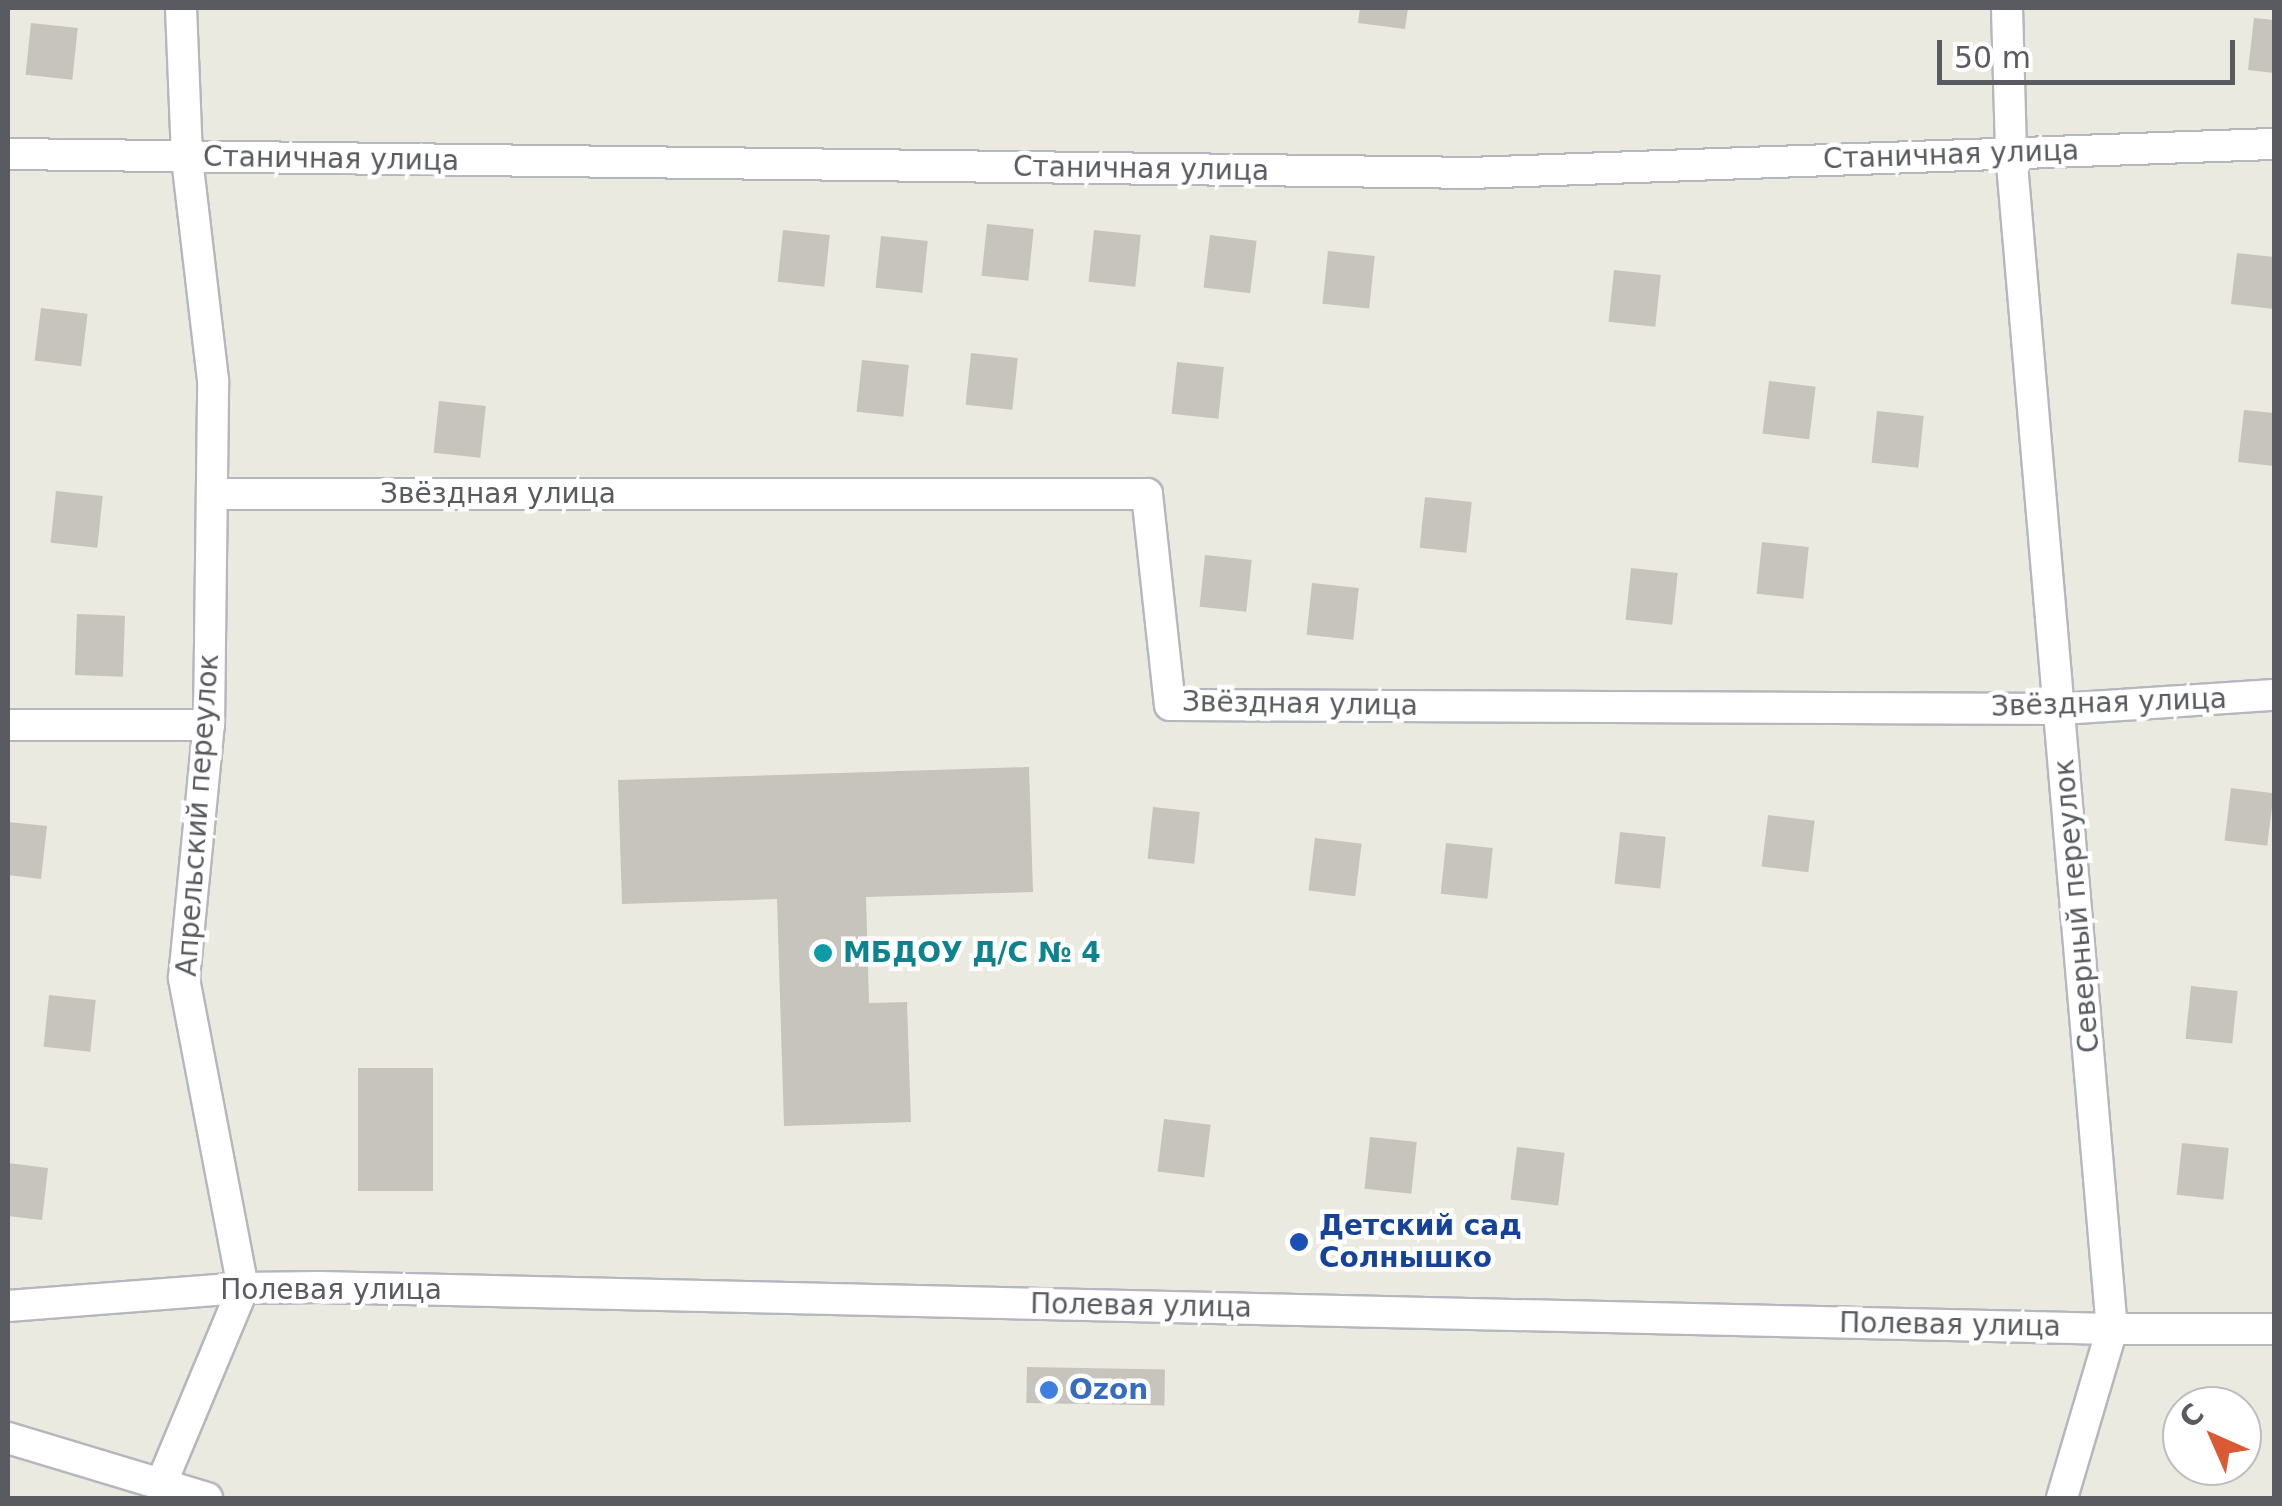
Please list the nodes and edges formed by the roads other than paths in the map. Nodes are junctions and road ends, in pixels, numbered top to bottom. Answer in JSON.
{"nodes":[{"id":1,"x":180,"y":8,"type":"edge"},
{"id":2,"x":2007,"y":8,"type":"edge"},
{"id":3,"x":2274,"y":144,"type":"edge"},
{"id":4,"x":2010,"y":152,"type":"junction"},
{"id":5,"x":8,"y":154,"type":"edge"},
{"id":6,"x":188,"y":157,"type":"junction"},
{"id":7,"x":212,"y":494,"type":"junction"},
{"id":8,"x":2274,"y":695,"type":"edge"},
{"id":9,"x":2061,"y":708,"type":"junction"},
{"id":10,"x":8,"y":725,"type":"edge"},
{"id":11,"x":209,"y":725,"type":"junction"},
{"id":12,"x":243,"y":1288,"type":"junction"},
{"id":13,"x":8,"y":1306,"type":"edge"},
{"id":14,"x":2274,"y":1328,"type":"edge"},
{"id":15,"x":2112,"y":1329,"type":"junction"},
{"id":16,"x":8,"y":1438,"type":"edge"},
{"id":17,"x":162,"y":1482,"type":"junction"},
{"id":18,"x":207,"y":1498,"type":"edge"},
{"id":19,"x":2062,"y":1498,"type":"edge"}],
"edges":[{"from":1,"to":6,"type":"street","name":"Апрельский переулок"},
{"from":2,"to":4,"type":"street","name":"Северный переулок"},
{"from":3,"to":4,"type":"street","name":"Станичная улица"},
{"from":4,"to":6,"type":"street","name":"Станичная улица"},
{"from":4,"to":9,"type":"street","name":"Северный переулок"},
{"from":5,"to":6,"type":"street","name":"Станичная улица"},
{"from":6,"to":7,"type":"street","name":"Апрельский переулок"},
{"from":7,"to":9,"type":"street","name":"Звёздная улица"},
{"from":7,"to":11,"type":"street","name":"Апрельский переулок"},
{"from":8,"to":9,"type":"street","name":"Звёздная улица"},
{"from":9,"to":15,"type":"street","name":"Северный переулок"},
{"from":10,"to":11,"type":"street"},
{"from":11,"to":12,"type":"street","name":"Апрельский переулок"},
{"from":12,"to":13,"type":"street","name":"Полевая улица"},
{"from":12,"to":15,"type":"street","name":"Полевая улица"},
{"from":12,"to":17,"type":"street"},
{"from":14,"to":15,"type":"street","name":"Полевая улица"},
{"from":15,"to":19,"type":"street","name":"Северный переулок"},
{"from":16,"to":17,"type":"street"},
{"from":17,"to":18,"type":"street"}]}
